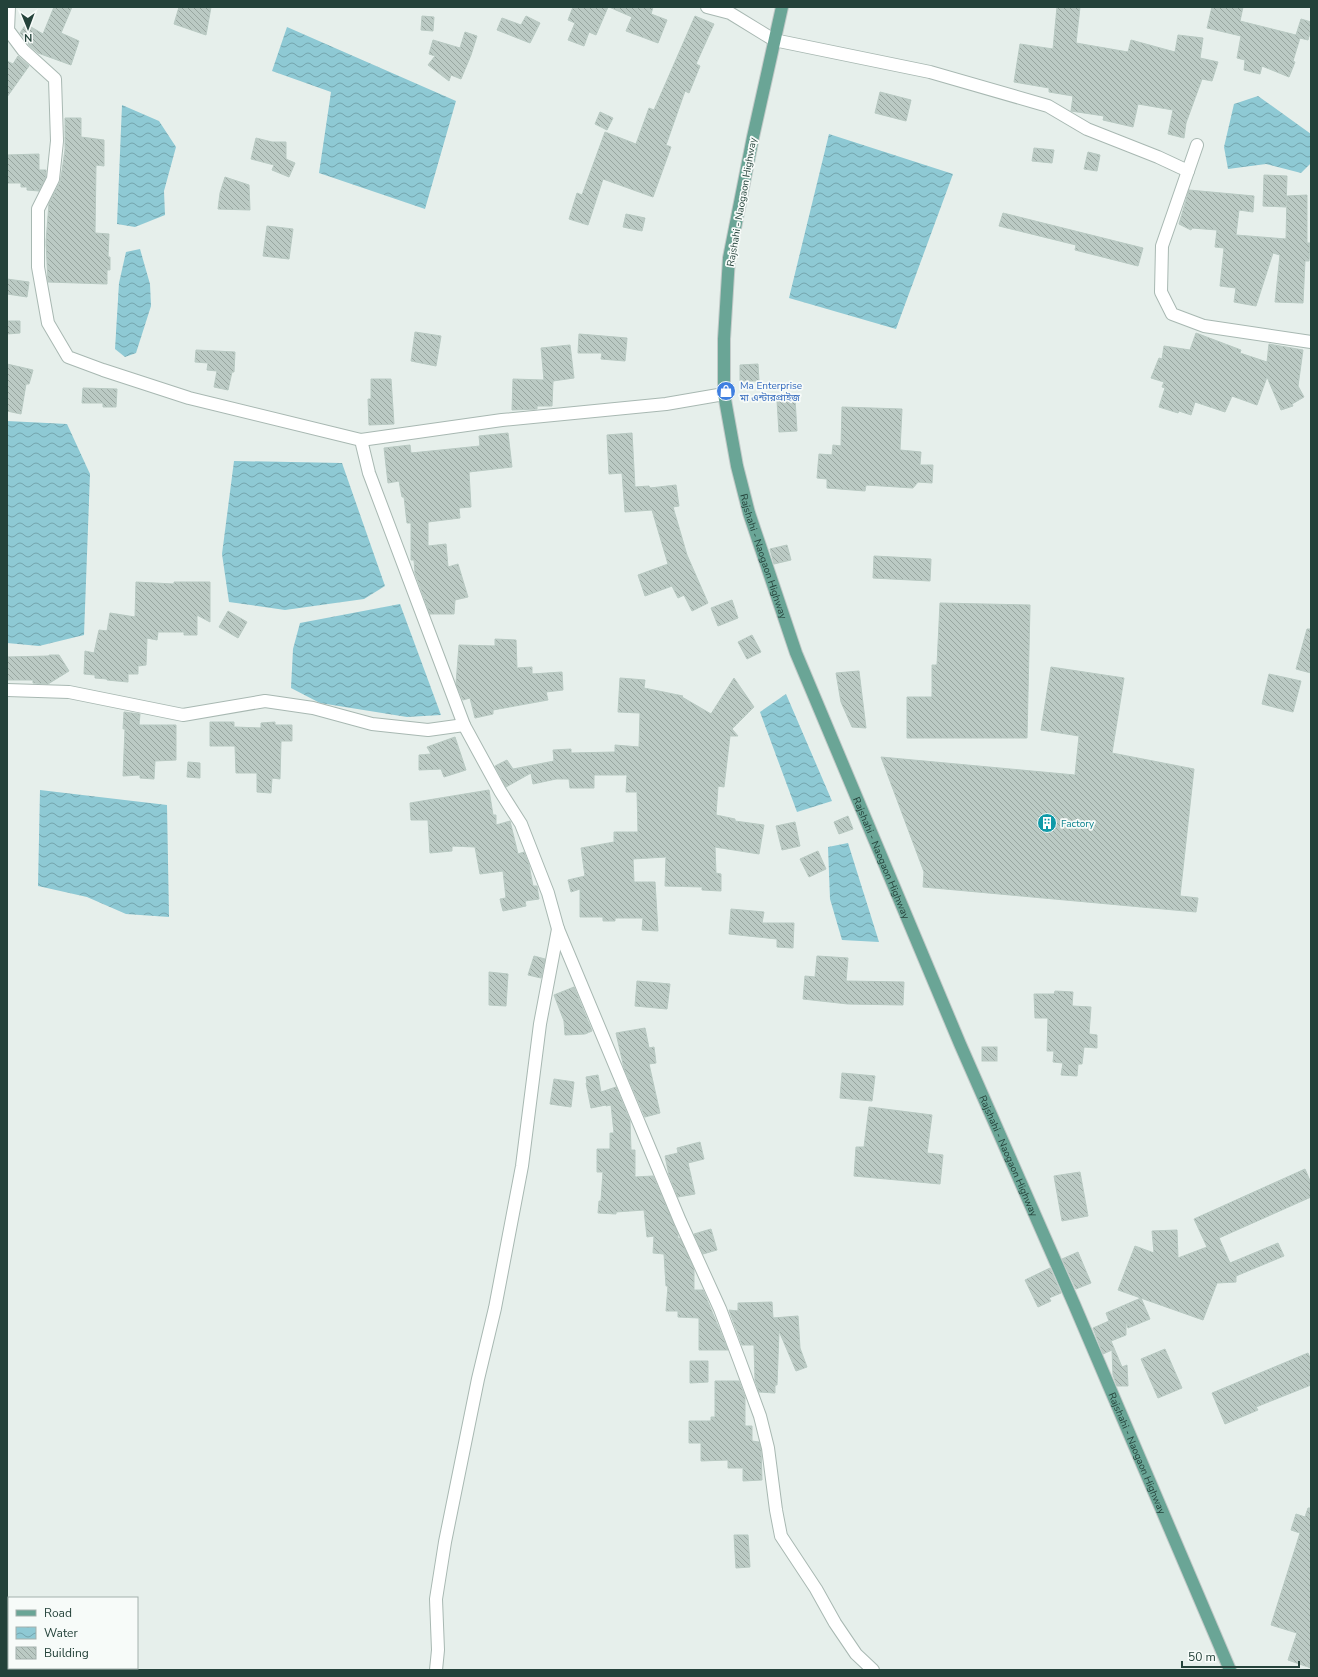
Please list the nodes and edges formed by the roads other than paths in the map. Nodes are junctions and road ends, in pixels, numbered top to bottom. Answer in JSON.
{"nodes":[{"id":1,"x":9,"y":7,"type":"edge"},
{"id":2,"x":707,"y":7,"type":"edge"},
{"id":3,"x":782,"y":7,"type":"edge"},
{"id":4,"x":774,"y":40,"type":"junction"},
{"id":5,"x":1197,"y":145,"type":"dead end"},
{"id":6,"x":1188,"y":171,"type":"junction"},
{"id":7,"x":1311,"y":342,"type":"edge"},
{"id":8,"x":724,"y":394,"type":"junction"},
{"id":9,"x":361,"y":440,"type":"junction"},
{"id":10,"x":7,"y":690,"type":"edge"},
{"id":11,"x":464,"y":725,"type":"junction"},
{"id":12,"x":558,"y":929,"type":"junction"},
{"id":13,"x":436,"y":1670,"type":"edge"},
{"id":14,"x":872,"y":1670,"type":"edge"},
{"id":15,"x":1230,"y":1670,"type":"edge"}],
"edges":[{"from":1,"to":9,"type":"street"},
{"from":2,"to":4,"type":"street"},
{"from":3,"to":4,"type":"main road","name":"Rajshahi - Naogaon Highway"},
{"from":4,"to":6,"type":"street"},
{"from":4,"to":8,"type":"main road","name":"Rajshahi - Naogaon Highway"},
{"from":5,"to":6,"type":"street"},
{"from":6,"to":7,"type":"street"},
{"from":8,"to":9,"type":"street"},
{"from":8,"to":15,"type":"main road","name":"Rajshahi - Naogaon Highway"},
{"from":9,"to":11,"type":"street"},
{"from":10,"to":11,"type":"street"},
{"from":11,"to":12,"type":"street"},
{"from":12,"to":13,"type":"street"},
{"from":12,"to":14,"type":"street"}]}
